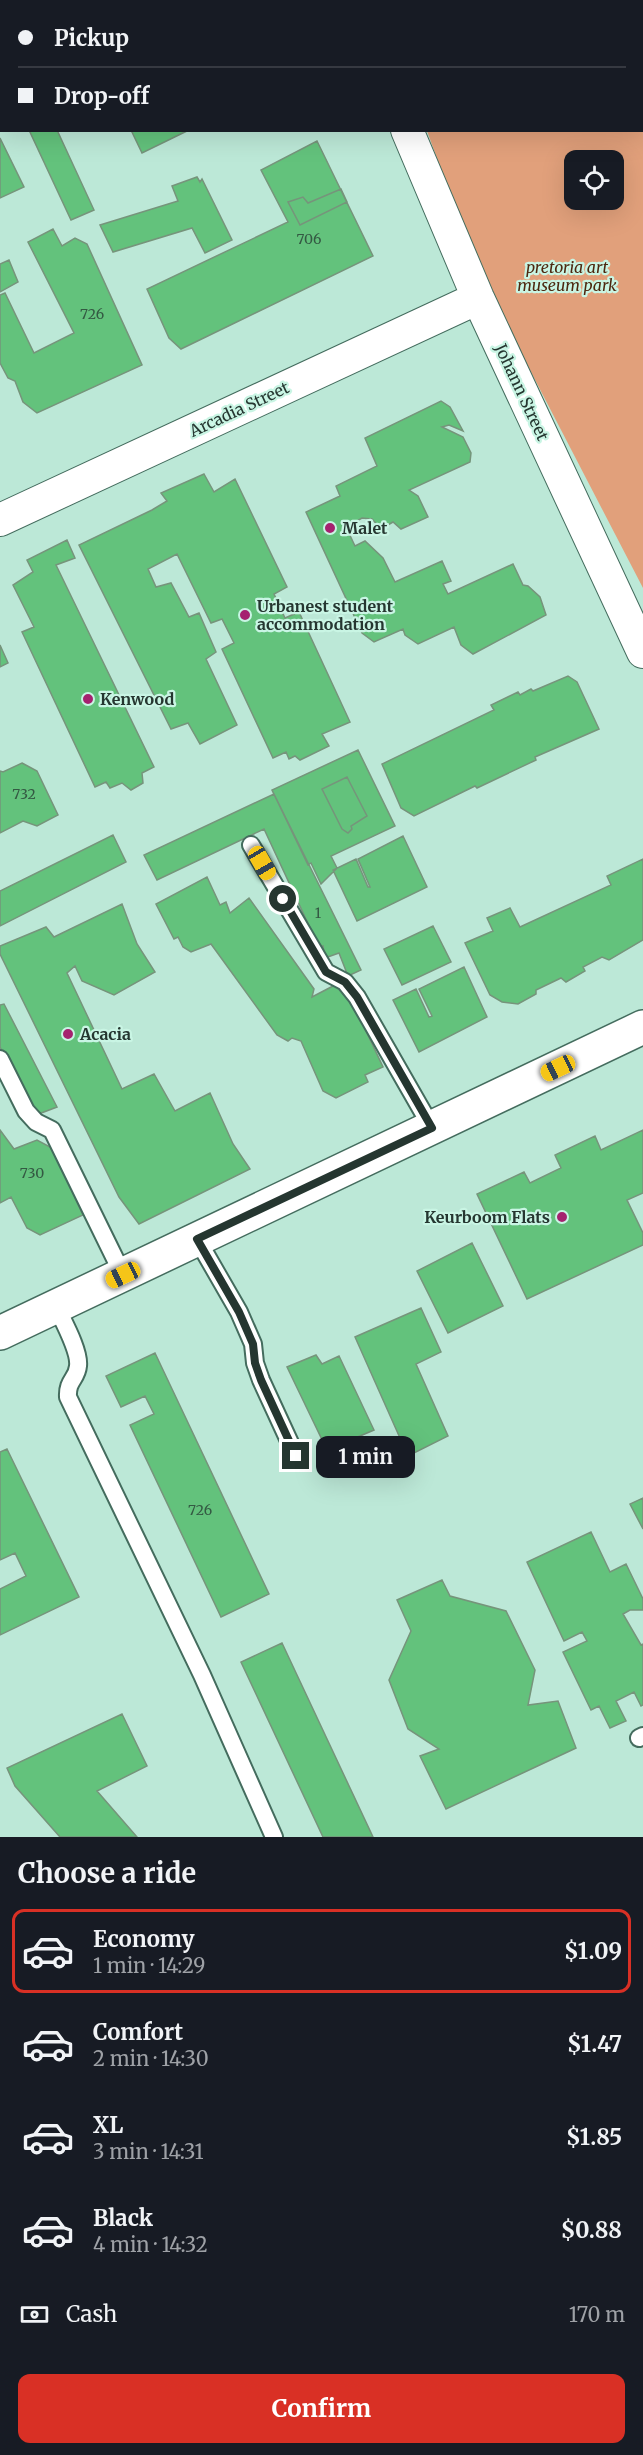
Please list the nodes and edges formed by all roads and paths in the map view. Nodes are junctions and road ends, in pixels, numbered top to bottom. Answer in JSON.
{"nodes":[{"id":1,"x":408,"y":132,"type":"edge"},
{"id":2,"x":478,"y":298,"type":"junction"},
{"id":3,"x":0,"y":520,"type":"edge"},
{"id":4,"x":643,"y":652,"type":"edge"},
{"id":5,"x":251,"y":845,"type":"dead end"},
{"id":6,"x":643,"y":1028,"type":"edge"},
{"id":7,"x":0,"y":1059,"type":"edge"},
{"id":8,"x":432,"y":1128,"type":"junction"},
{"id":9,"x":197,"y":1239,"type":"junction"},
{"id":10,"x":123,"y":1275,"type":"junction"},
{"id":11,"x":56,"y":1306,"type":"junction"},
{"id":12,"x":0,"y":1333,"type":"edge"},
{"id":13,"x":296,"y":1456,"type":"dead end"},
{"id":14,"x":274,"y":1837,"type":"edge"}],
"edges":[{"from":1,"to":2,"type":"street","name":"Johann Street"},
{"from":2,"to":3,"type":"street","name":"Arcadia Street"},
{"from":2,"to":4,"type":"street","name":"Johann Street"},
{"from":5,"to":8,"type":"lane"},
{"from":6,"to":8,"type":"main road"},
{"from":7,"to":10,"type":"lane"},
{"from":8,"to":9,"type":"main road"},
{"from":9,"to":10,"type":"main road"},
{"from":9,"to":13,"type":"lane"},
{"from":10,"to":11,"type":"main road"},
{"from":11,"to":12,"type":"main road"},
{"from":11,"to":14,"type":"lane"}]}
